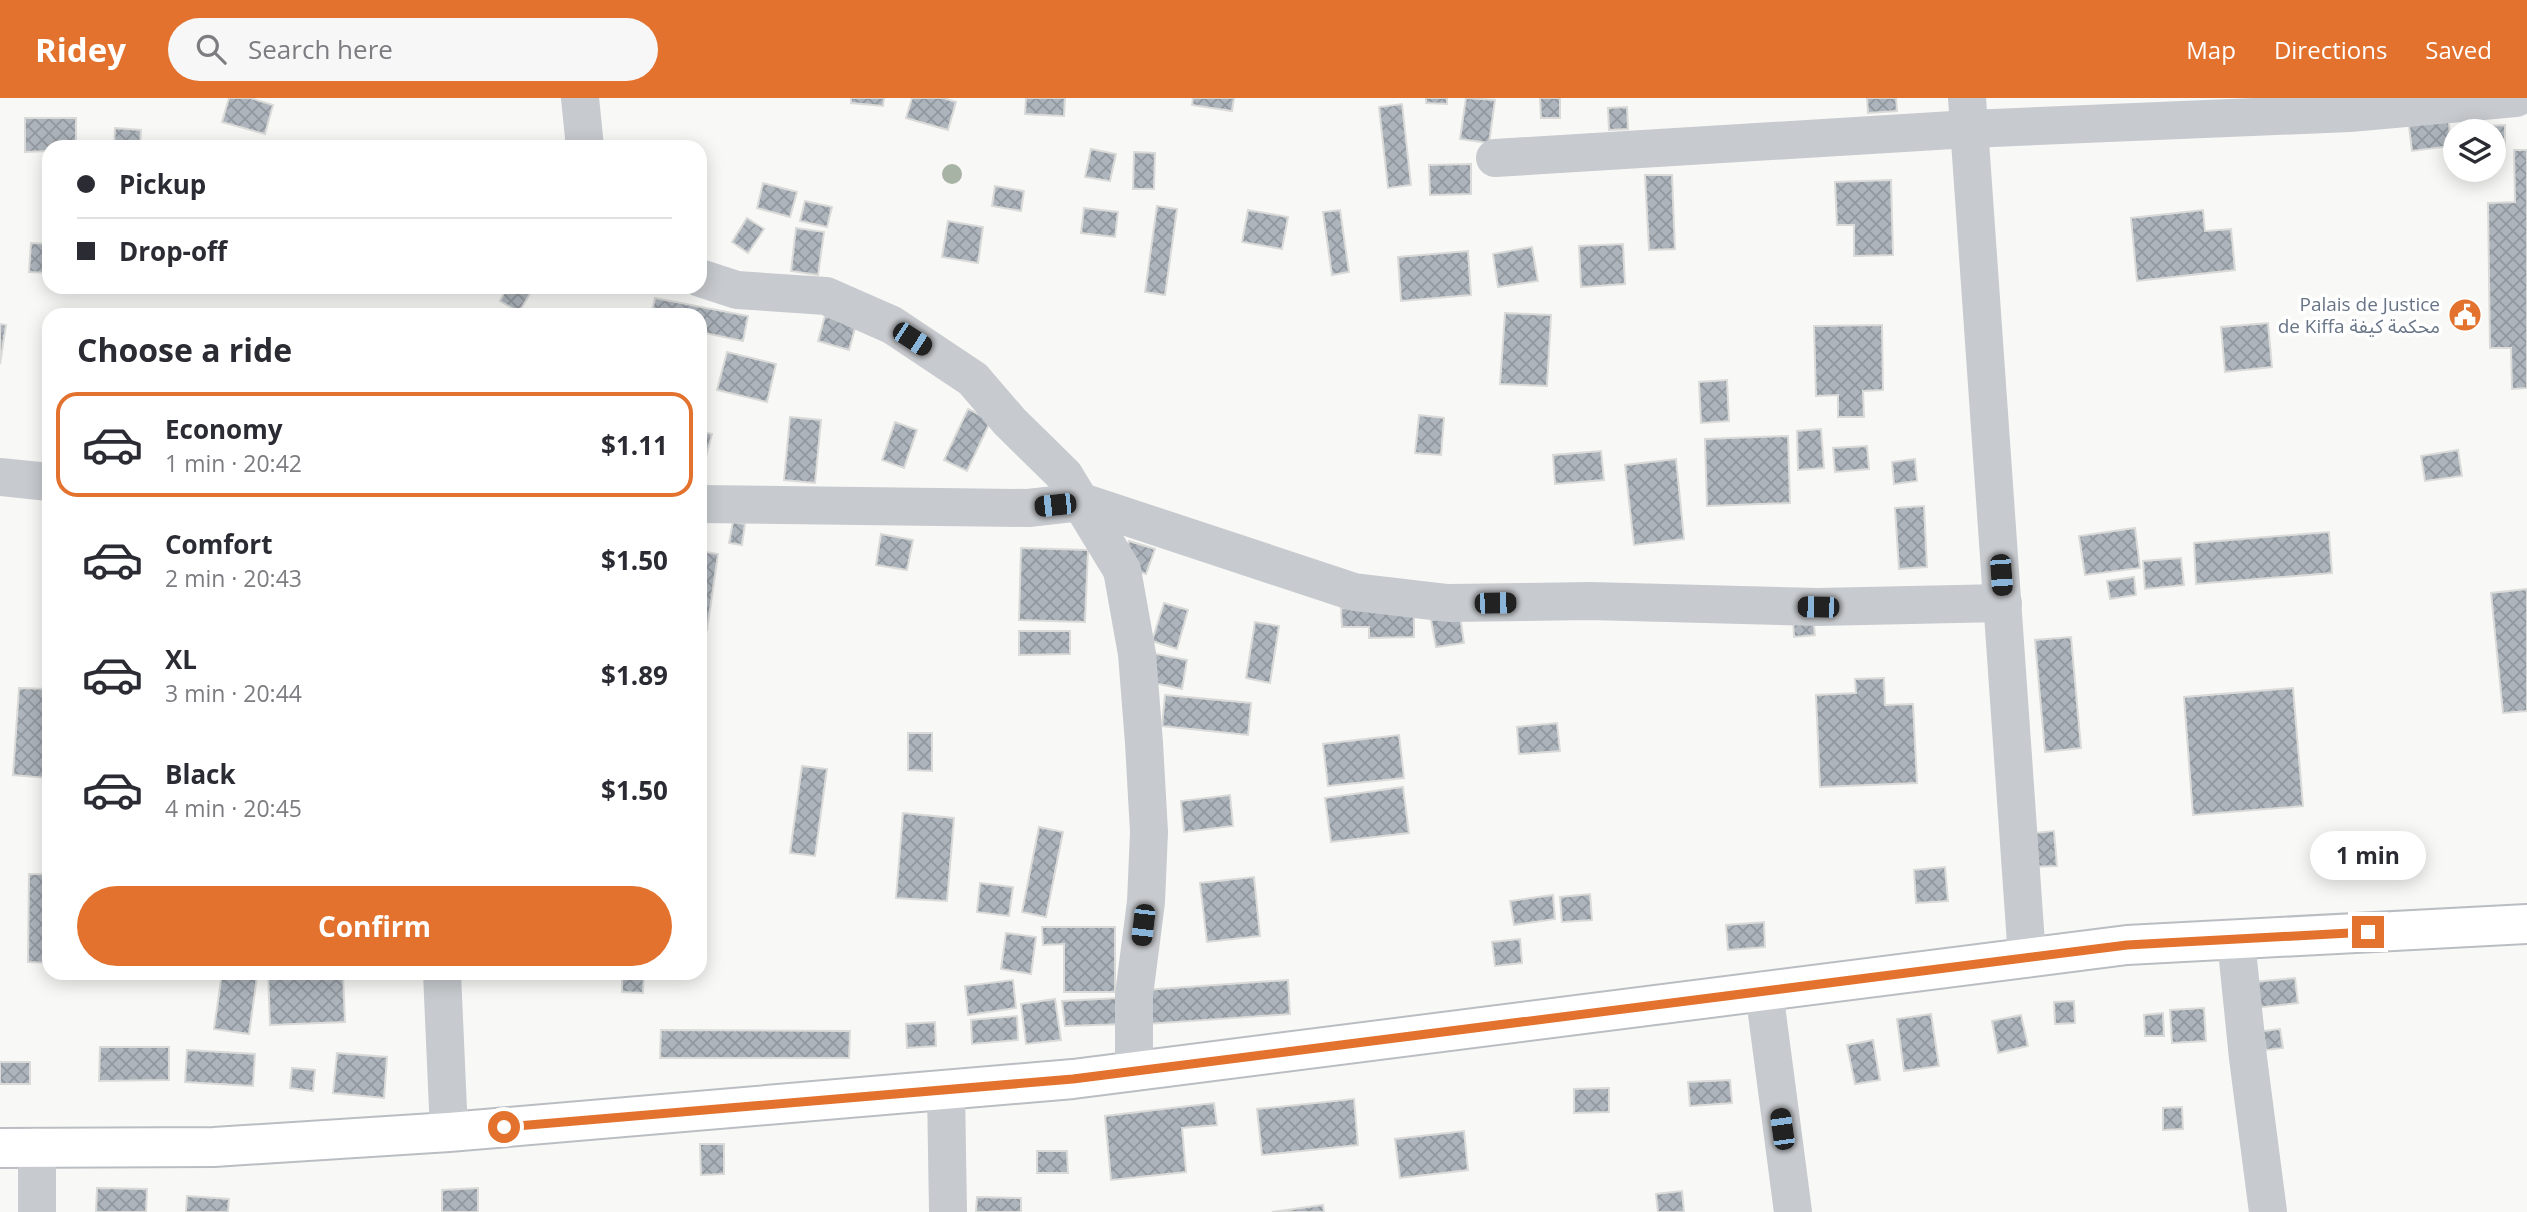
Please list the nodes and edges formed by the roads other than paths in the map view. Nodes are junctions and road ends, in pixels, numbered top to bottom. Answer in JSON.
{"nodes":[{"id":1,"x":580,"y":98,"type":"edge"},
{"id":2,"x":2516,"y":98,"type":"edge"},
{"id":3,"x":1968,"y":113,"type":"edge"},
{"id":4,"x":584,"y":140,"type":"edge"},
{"id":5,"x":1495,"y":158,"type":"dead end"},
{"id":6,"x":707,"y":280,"type":"edge"},
{"id":7,"x":0,"y":477,"type":"edge"},
{"id":8,"x":42,"y":481,"type":"edge"},
{"id":9,"x":1082,"y":502,"type":"junction"},
{"id":10,"x":707,"y":504,"type":"edge"},
{"id":11,"x":2003,"y":603,"type":"junction"},
{"id":12,"x":2527,"y":924,"type":"edge"},
{"id":13,"x":2236,"y":940,"type":"junction"},
{"id":14,"x":2027,"y":958,"type":"junction"},
{"id":15,"x":442,"y":980,"type":"edge"},
{"id":16,"x":1764,"y":991,"type":"junction"},
{"id":17,"x":1134,"y":1071,"type":"junction"},
{"id":18,"x":946,"y":1090,"type":"junction"},
{"id":19,"x":449,"y":1132,"type":"junction"},
{"id":20,"x":37,"y":1147,"type":"junction"},
{"id":21,"x":0,"y":1148,"type":"edge"},
{"id":22,"x":37,"y":1212,"type":"edge"},
{"id":23,"x":948,"y":1212,"type":"edge"},
{"id":24,"x":1793,"y":1212,"type":"edge"},
{"id":25,"x":2267,"y":1212,"type":"edge"}],
"edges":[{"from":1,"to":4,"type":"street"},
{"from":2,"to":3,"type":"street"},
{"from":3,"to":5,"type":"street"},
{"from":3,"to":11,"type":"street"},
{"from":6,"to":9,"type":"street"},
{"from":7,"to":8,"type":"street"},
{"from":9,"to":10,"type":"street"},
{"from":9,"to":11,"type":"street"},
{"from":9,"to":17,"type":"street"},
{"from":11,"to":14,"type":"street"},
{"from":12,"to":13,"type":"main road"},
{"from":13,"to":14,"type":"main road"},
{"from":13,"to":25,"type":"street"},
{"from":14,"to":16,"type":"main road"},
{"from":15,"to":19,"type":"street"},
{"from":16,"to":17,"type":"main road"},
{"from":16,"to":24,"type":"street"},
{"from":17,"to":18,"type":"main road"},
{"from":18,"to":19,"type":"main road"},
{"from":18,"to":23,"type":"street"},
{"from":19,"to":20,"type":"main road"},
{"from":20,"to":21,"type":"main road"},
{"from":20,"to":22,"type":"street"}]}
